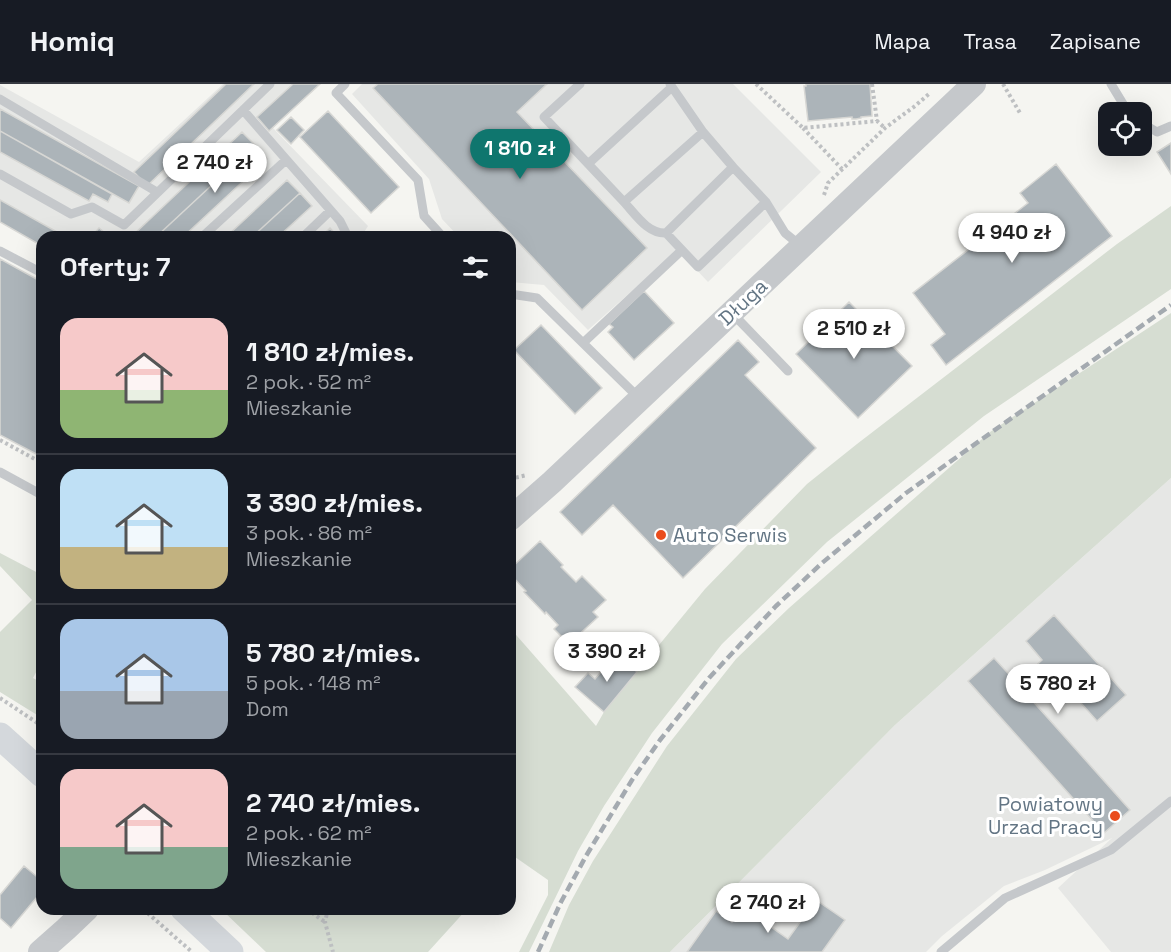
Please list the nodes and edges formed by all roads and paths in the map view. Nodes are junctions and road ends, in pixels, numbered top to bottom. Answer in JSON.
{"nodes":[{"id":1,"x":270,"y":84,"type":"edge"},
{"id":2,"x":345,"y":84,"type":"edge"},
{"id":3,"x":580,"y":84,"type":"edge"},
{"id":4,"x":756,"y":84,"type":"edge"},
{"id":5,"x":872,"y":84,"type":"edge"},
{"id":6,"x":974,"y":84,"type":"edge"},
{"id":7,"x":1003,"y":84,"type":"edge"},
{"id":8,"x":1111,"y":84,"type":"edge"},
{"id":9,"x":671,"y":85,"type":"edge"},
{"id":10,"x":0,"y":99,"type":"edge"},
{"id":11,"x":1122,"y":102,"type":"edge"},
{"id":12,"x":243,"y":110,"type":"junction"},
{"id":13,"x":1020,"y":113,"type":"dead end"},
{"id":14,"x":877,"y":121,"type":"junction"},
{"id":15,"x":1171,"y":126,"type":"edge"},
{"id":16,"x":803,"y":128,"type":"junction"},
{"id":17,"x":885,"y":128,"type":"dead end"},
{"id":18,"x":1152,"y":129,"type":"edge"},
{"id":19,"x":703,"y":132,"type":"junction"},
{"id":20,"x":286,"y":160,"type":"junction"},
{"id":21,"x":588,"y":164,"type":"junction"},
{"id":22,"x":733,"y":167,"type":"junction"},
{"id":23,"x":842,"y":169,"type":"dead end"},
{"id":24,"x":0,"y":174,"type":"edge"},
{"id":25,"x":157,"y":192,"type":"junction"},
{"id":26,"x":624,"y":202,"type":"junction"},
{"id":27,"x":766,"y":202,"type":"junction"},
{"id":28,"x":330,"y":211,"type":"junction"},
{"id":29,"x":209,"y":231,"type":"edge"},
{"id":30,"x":309,"y":231,"type":"edge"},
{"id":31,"x":345,"y":231,"type":"edge"},
{"id":32,"x":438,"y":231,"type":"edge"},
{"id":33,"x":666,"y":233,"type":"junction"},
{"id":34,"x":802,"y":247,"type":"junction"},
{"id":35,"x":682,"y":250,"type":"junction"},
{"id":36,"x":0,"y":251,"type":"edge"},
{"id":37,"x":36,"y":270,"type":"edge"},
{"id":38,"x":516,"y":295,"type":"edge"},
{"id":39,"x":732,"y":312,"type":"junction"},
{"id":40,"x":583,"y":343,"type":"junction"},
{"id":41,"x":788,"y":371,"type":"dead end"},
{"id":42,"x":640,"y":399,"type":"junction"},
{"id":43,"x":0,"y":440,"type":"edge"},
{"id":44,"x":36,"y":460,"type":"edge"},
{"id":45,"x":0,"y":472,"type":"edge"},
{"id":46,"x":36,"y":492,"type":"edge"},
{"id":47,"x":519,"y":508,"type":"edge"},
{"id":48,"x":0,"y":698,"type":"edge"},
{"id":49,"x":36,"y":722,"type":"edge"},
{"id":50,"x":0,"y":736,"type":"edge"},
{"id":51,"x":36,"y":769,"type":"edge"},
{"id":52,"x":1171,"y":801,"type":"edge"},
{"id":53,"x":81,"y":915,"type":"edge"},
{"id":54,"x":151,"y":915,"type":"edge"},
{"id":55,"x":190,"y":915,"type":"edge"},
{"id":56,"x":316,"y":915,"type":"edge"},
{"id":57,"x":327,"y":915,"type":"edge"},
{"id":58,"x":326,"y":922,"type":"junction"},
{"id":59,"x":40,"y":952,"type":"edge"},
{"id":60,"x":192,"y":952,"type":"edge"},
{"id":61,"x":230,"y":952,"type":"edge"},
{"id":62,"x":333,"y":952,"type":"edge"},
{"id":63,"x":940,"y":952,"type":"edge"}],
"edges":[{"from":1,"to":12,"type":"lane"},
{"from":2,"to":32,"type":"lane"},
{"from":3,"to":21,"type":"lane"},
{"from":4,"to":16,"type":"path"},
{"from":5,"to":14,"type":"path"},
{"from":6,"to":34,"type":"street","name":"Długa"},
{"from":7,"to":13,"type":"path"},
{"from":8,"to":11,"type":"lane"},
{"from":9,"to":19,"type":"lane"},
{"from":9,"to":21,"type":"lane"},
{"from":10,"to":25,"type":"lane"},
{"from":12,"to":20,"type":"lane"},
{"from":12,"to":25,"type":"lane"},
{"from":14,"to":16,"type":"path"},
{"from":14,"to":17,"type":"path"},
{"from":15,"to":18,"type":"lane"},
{"from":16,"to":23,"type":"path"},
{"from":19,"to":22,"type":"lane"},
{"from":19,"to":26,"type":"lane"},
{"from":20,"to":28,"type":"lane"},
{"from":20,"to":29,"type":"lane"},
{"from":21,"to":26,"type":"lane"},
{"from":22,"to":27,"type":"lane"},
{"from":22,"to":33,"type":"lane"},
{"from":24,"to":25,"type":"lane"},
{"from":26,"to":33,"type":"lane"},
{"from":27,"to":34,"type":"lane"},
{"from":27,"to":35,"type":"lane"},
{"from":28,"to":30,"type":"lane"},
{"from":28,"to":31,"type":"lane"},
{"from":33,"to":35,"type":"lane"},
{"from":34,"to":39,"type":"street","name":"Długa"},
{"from":35,"to":40,"type":"lane"},
{"from":36,"to":37,"type":"lane"},
{"from":38,"to":40,"type":"lane"},
{"from":39,"to":41,"type":"lane"},
{"from":39,"to":42,"type":"street","name":"Długa"},
{"from":40,"to":42,"type":"lane"},
{"from":42,"to":47,"type":"street","name":"Długa"},
{"from":43,"to":44,"type":"path"},
{"from":45,"to":46,"type":"lane"},
{"from":48,"to":49,"type":"path"},
{"from":50,"to":51,"type":"main road"},
{"from":52,"to":63,"type":"lane"},
{"from":53,"to":59,"type":"street"},
{"from":54,"to":60,"type":"path"},
{"from":55,"to":61,"type":"main road"},
{"from":56,"to":58,"type":"path"},
{"from":57,"to":58,"type":"path"},
{"from":58,"to":62,"type":"path"}]}
